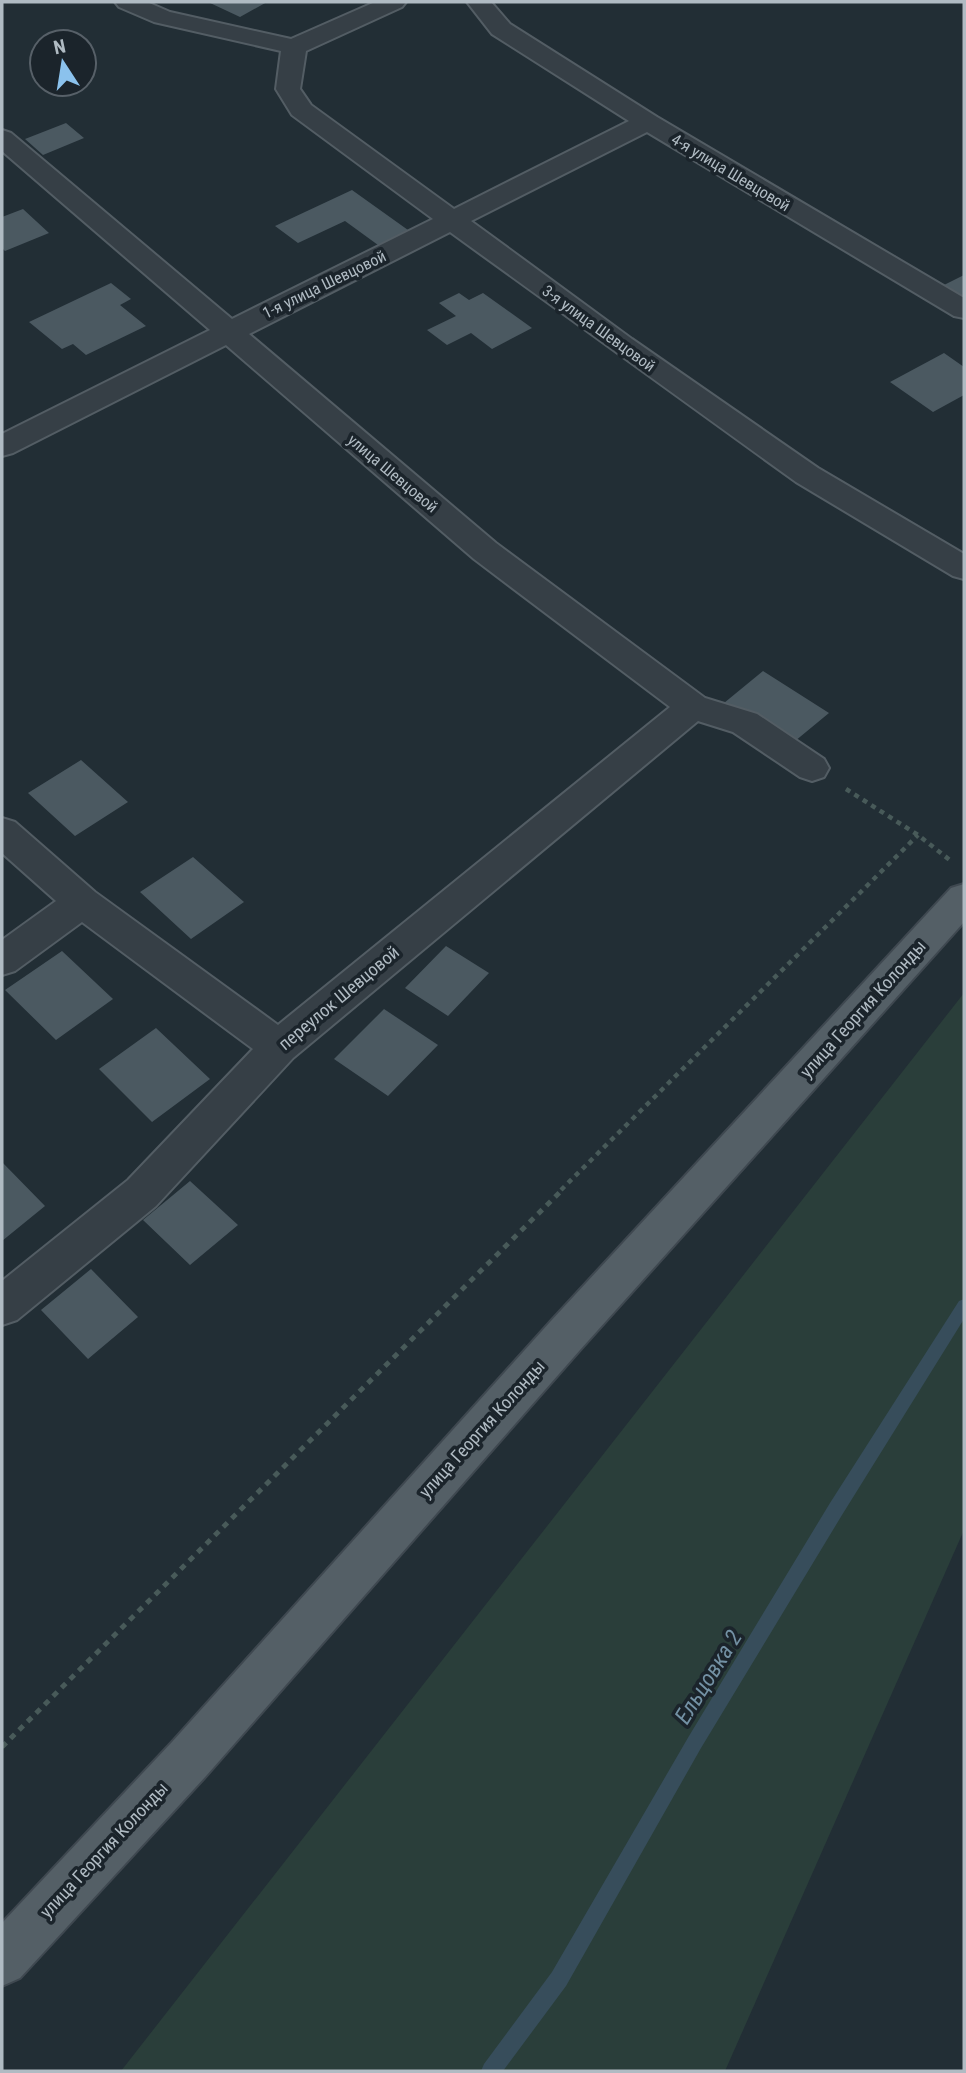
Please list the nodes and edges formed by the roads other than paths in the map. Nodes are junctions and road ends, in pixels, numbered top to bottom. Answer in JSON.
{"nodes":[{"id":1,"x":127,"y":2,"type":"edge"},
{"id":2,"x":394,"y":2,"type":"edge"},
{"id":3,"x":479,"y":2,"type":"edge"},
{"id":4,"x":294,"y":47,"type":"junction"},
{"id":5,"x":648,"y":122,"type":"junction"},
{"id":6,"x":2,"y":138,"type":"edge"},
{"id":7,"x":451,"y":221,"type":"junction"},
{"id":8,"x":964,"y":310,"type":"edge"},
{"id":9,"x":227,"y":332,"type":"junction"},
{"id":10,"x":2,"y":446,"type":"edge"},
{"id":11,"x":964,"y":568,"type":"edge"},
{"id":12,"x":693,"y":707,"type":"junction"},
{"id":13,"x":813,"y":768,"type":"road end"},
{"id":14,"x":2,"y":832,"type":"edge"},
{"id":15,"x":960,"y":882,"type":"edge"},
{"id":16,"x":82,"y":902,"type":"junction"},
{"id":17,"x":2,"y":960,"type":"edge"},
{"id":18,"x":279,"y":1046,"type":"junction"},
{"id":19,"x":2,"y":1306,"type":"edge"},
{"id":20,"x":2,"y":1960,"type":"edge"}],
"edges":[{"from":1,"to":4,"type":"street"},
{"from":2,"to":4,"type":"street"},
{"from":3,"to":5,"type":"street","name":"4-я улица Шевцовой"},
{"from":4,"to":7,"type":"street","name":"3-я улица Шевцовой"},
{"from":5,"to":7,"type":"street","name":"1-я улица Шевцовой"},
{"from":5,"to":8,"type":"street","name":"4-я улица Шевцовой"},
{"from":6,"to":9,"type":"street","name":"улица Шевцовой"},
{"from":7,"to":9,"type":"street","name":"1-я улица Шевцовой"},
{"from":7,"to":11,"type":"street","name":"3-я улица Шевцовой"},
{"from":9,"to":10,"type":"street","name":"1-я улица Шевцовой"},
{"from":9,"to":12,"type":"street","name":"улица Шевцовой"},
{"from":12,"to":13,"type":"street","name":"улица Шевцовой"},
{"from":12,"to":18,"type":"street","name":"переулок Шевцовой"},
{"from":14,"to":16,"type":"street"},
{"from":15,"to":20,"type":"main road","name":"улица Георгия Колонды"},
{"from":16,"to":17,"type":"street"},
{"from":16,"to":18,"type":"street"},
{"from":18,"to":19,"type":"street","name":"переулок Шевцовой"}]}
